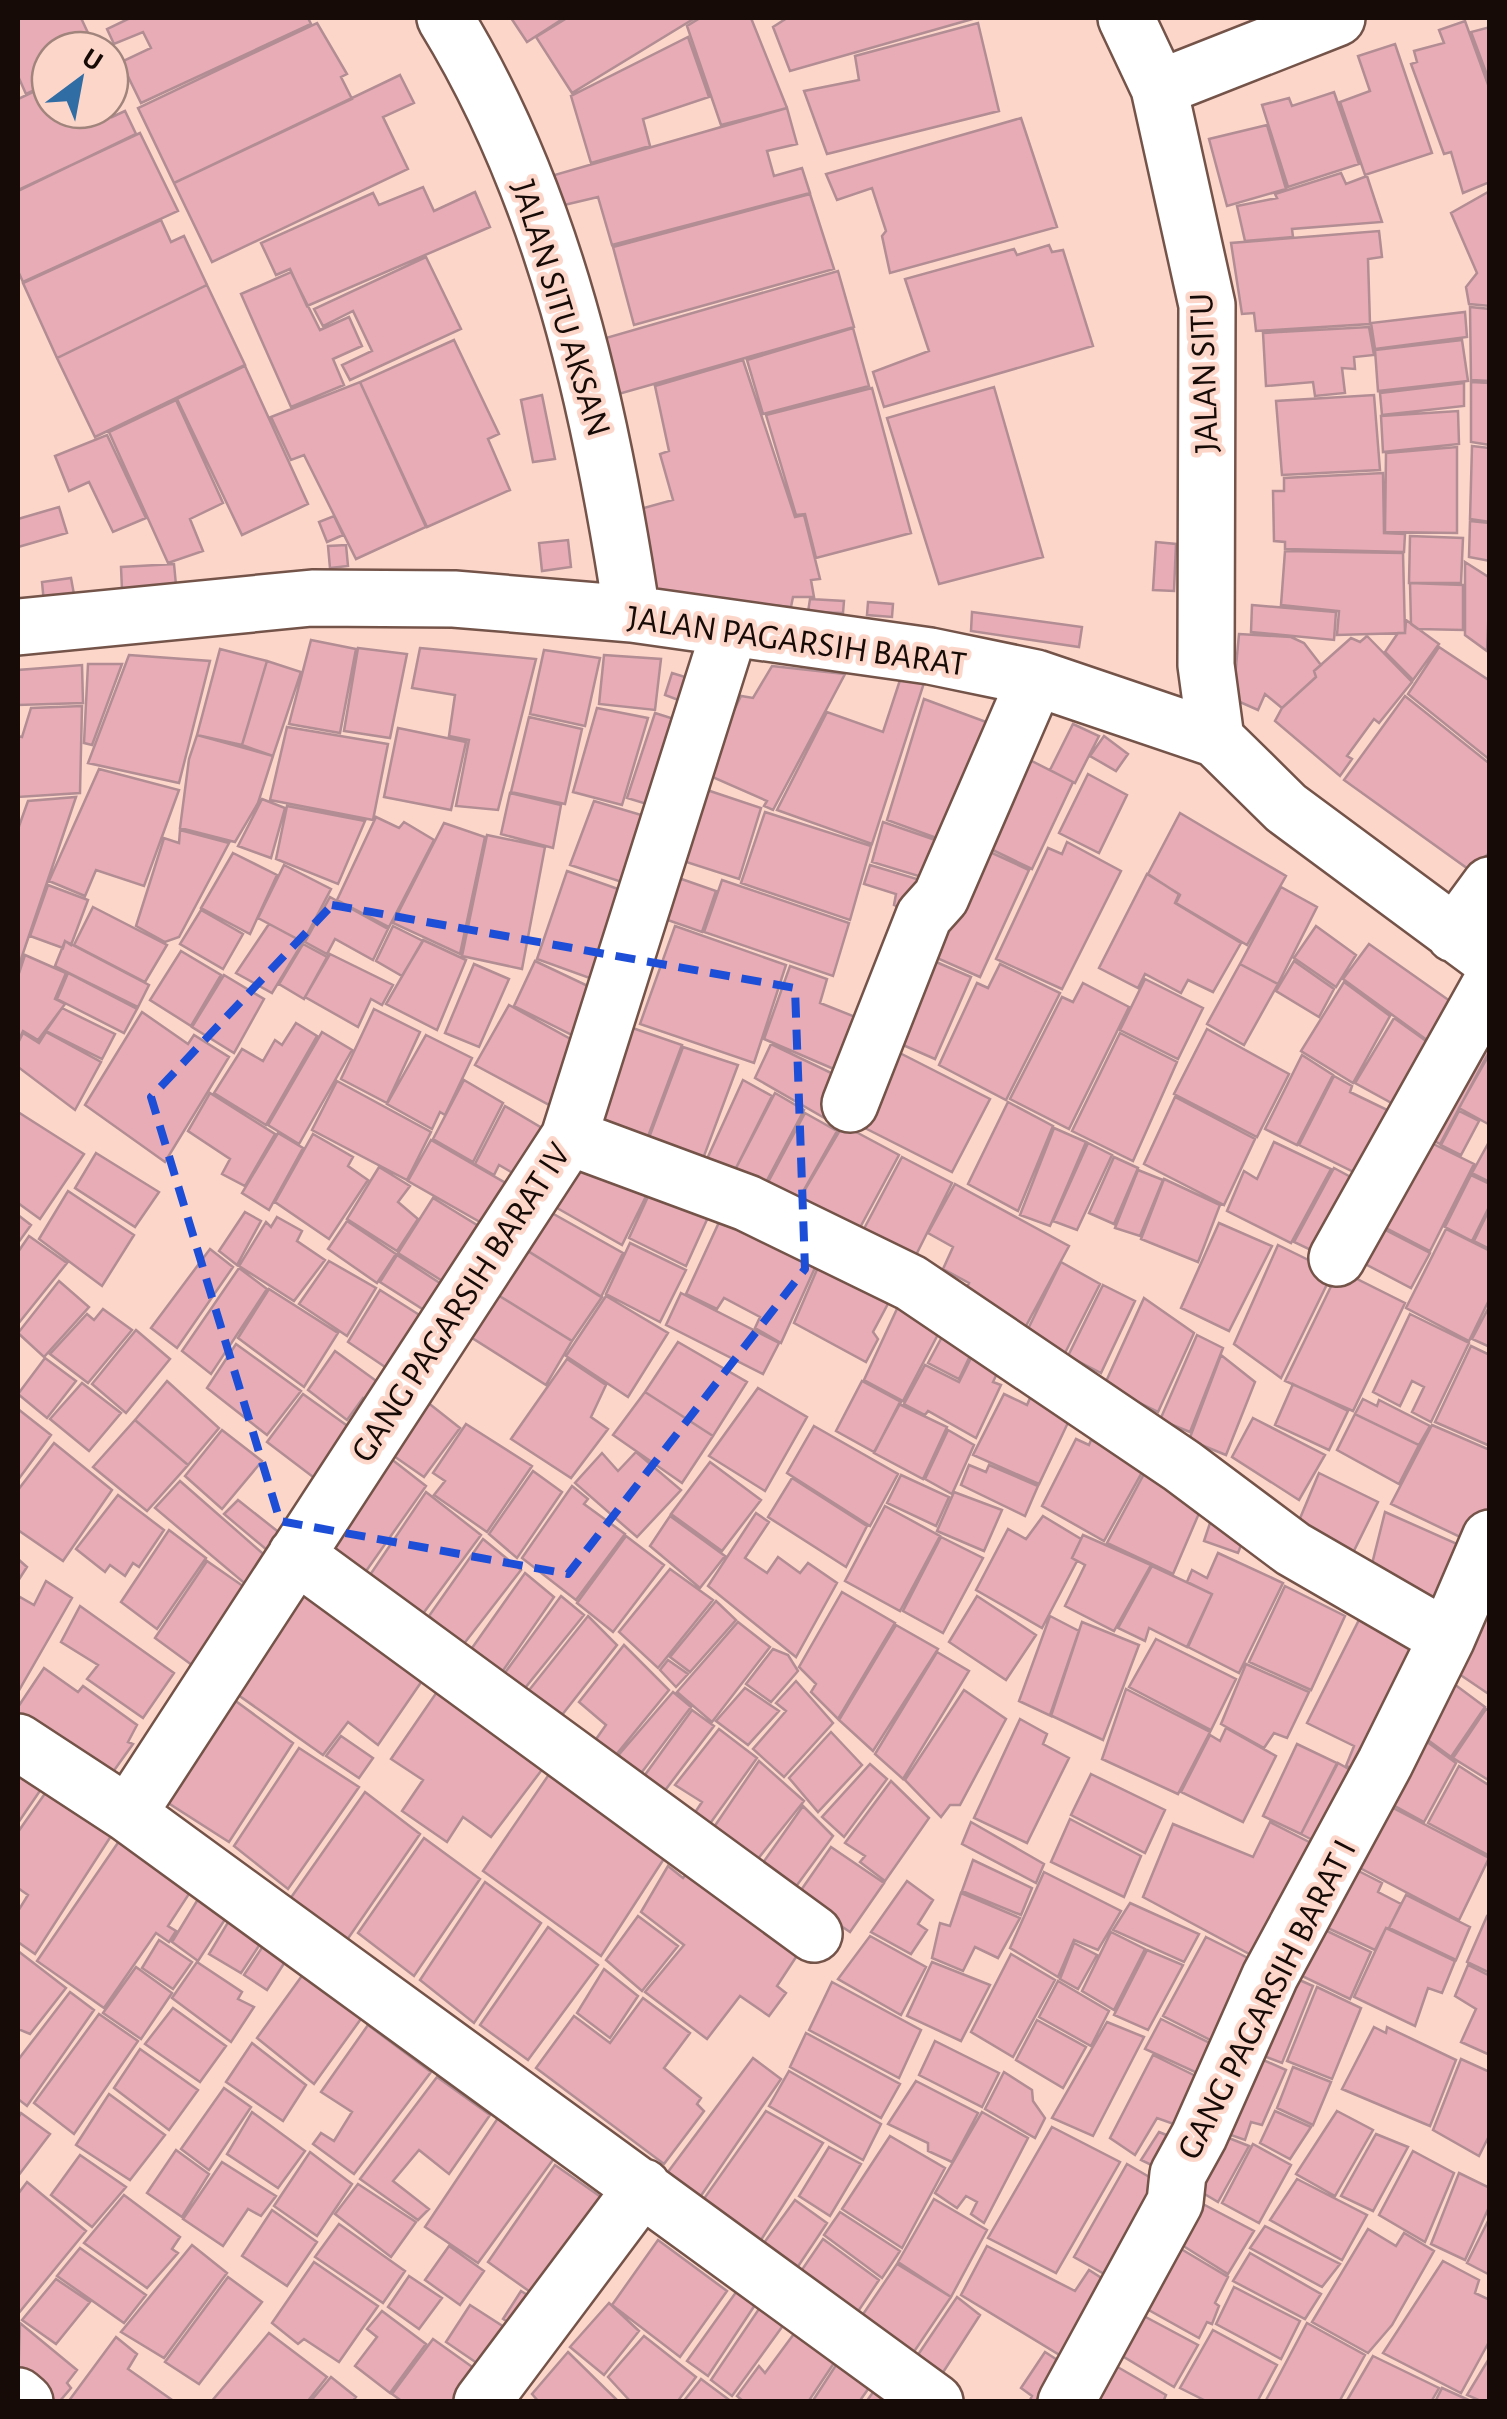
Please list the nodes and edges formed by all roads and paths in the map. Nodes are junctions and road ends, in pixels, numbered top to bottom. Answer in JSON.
{"nodes":[{"id":1,"x":445,"y":18,"type":"edge"},
{"id":2,"x":1126,"y":18,"type":"edge"},
{"id":3,"x":1337,"y":18,"type":"edge"},
{"id":4,"x":1159,"y":88,"type":"junction"},
{"id":5,"x":632,"y":614,"type":"junction"},
{"id":6,"x":18,"y":628,"type":"edge"},
{"id":7,"x":730,"y":629,"type":"junction"},
{"id":8,"x":1036,"y":678,"type":"junction"},
{"id":9,"x":1216,"y":740,"type":"junction"},
{"id":10,"x":1490,"y":885,"type":"edge"},
{"id":11,"x":1472,"y":946,"type":"edge"},
{"id":12,"x":1490,"y":985,"type":"edge"},
{"id":13,"x":850,"y":1104,"type":"dead end"},
{"id":14,"x":568,"y":1137,"type":"junction"},
{"id":15,"x":1337,"y":1258,"type":"dead end"},
{"id":16,"x":1490,"y":1538,"type":"edge"},
{"id":17,"x":296,"y":1555,"type":"junction"},
{"id":18,"x":1448,"y":1638,"type":"junction"},
{"id":19,"x":18,"y":1742,"type":"edge"},
{"id":20,"x":128,"y":1814,"type":"junction"},
{"id":21,"x":814,"y":1934,"type":"dead end"},
{"id":22,"x":643,"y":2188,"type":"junction"},
{"id":23,"x":18,"y":2396,"type":"edge"},
{"id":24,"x":25,"y":2402,"type":"edge"},
{"id":25,"x":482,"y":2402,"type":"edge"},
{"id":26,"x":935,"y":2402,"type":"edge"},
{"id":27,"x":1066,"y":2402,"type":"edge"}],
"edges":[{"from":1,"to":5,"type":"street","name":"JALAN SITU AKSAN"},
{"from":2,"to":4,"type":"street","name":"JALAN SITU"},
{"from":3,"to":4,"type":"street"},
{"from":4,"to":9,"type":"street","name":"JALAN SITU"},
{"from":5,"to":6,"type":"street","name":"JALAN PAGARSIH BARAT"},
{"from":5,"to":7,"type":"street","name":"JALAN PAGARSIH BARAT"},
{"from":7,"to":8,"type":"street","name":"JALAN PAGARSIH BARAT"},
{"from":7,"to":14,"type":"street","name":"GANG PAGARSIH BARAT IV"},
{"from":8,"to":9,"type":"street","name":"JALAN PAGARSIH BARAT"},
{"from":8,"to":13,"type":"street"},
{"from":9,"to":11,"type":"street","name":"JALAN PAGARSIH BARAT"},
{"from":10,"to":11,"type":"street"},
{"from":12,"to":15,"type":"street"},
{"from":14,"to":17,"type":"street","name":"GANG PAGARSIH BARAT IV"},
{"from":14,"to":18,"type":"street"},
{"from":16,"to":18,"type":"street","name":"GANG PAGARSIH BARAT I"},
{"from":17,"to":20,"type":"street","name":"GANG PAGARSIH BARAT IV"},
{"from":17,"to":21,"type":"street"},
{"from":18,"to":27,"type":"street","name":"GANG PAGARSIH BARAT I"},
{"from":19,"to":20,"type":"street"},
{"from":20,"to":22,"type":"street"},
{"from":22,"to":25,"type":"street"},
{"from":22,"to":26,"type":"street"},
{"from":23,"to":24,"type":"street"}]}
